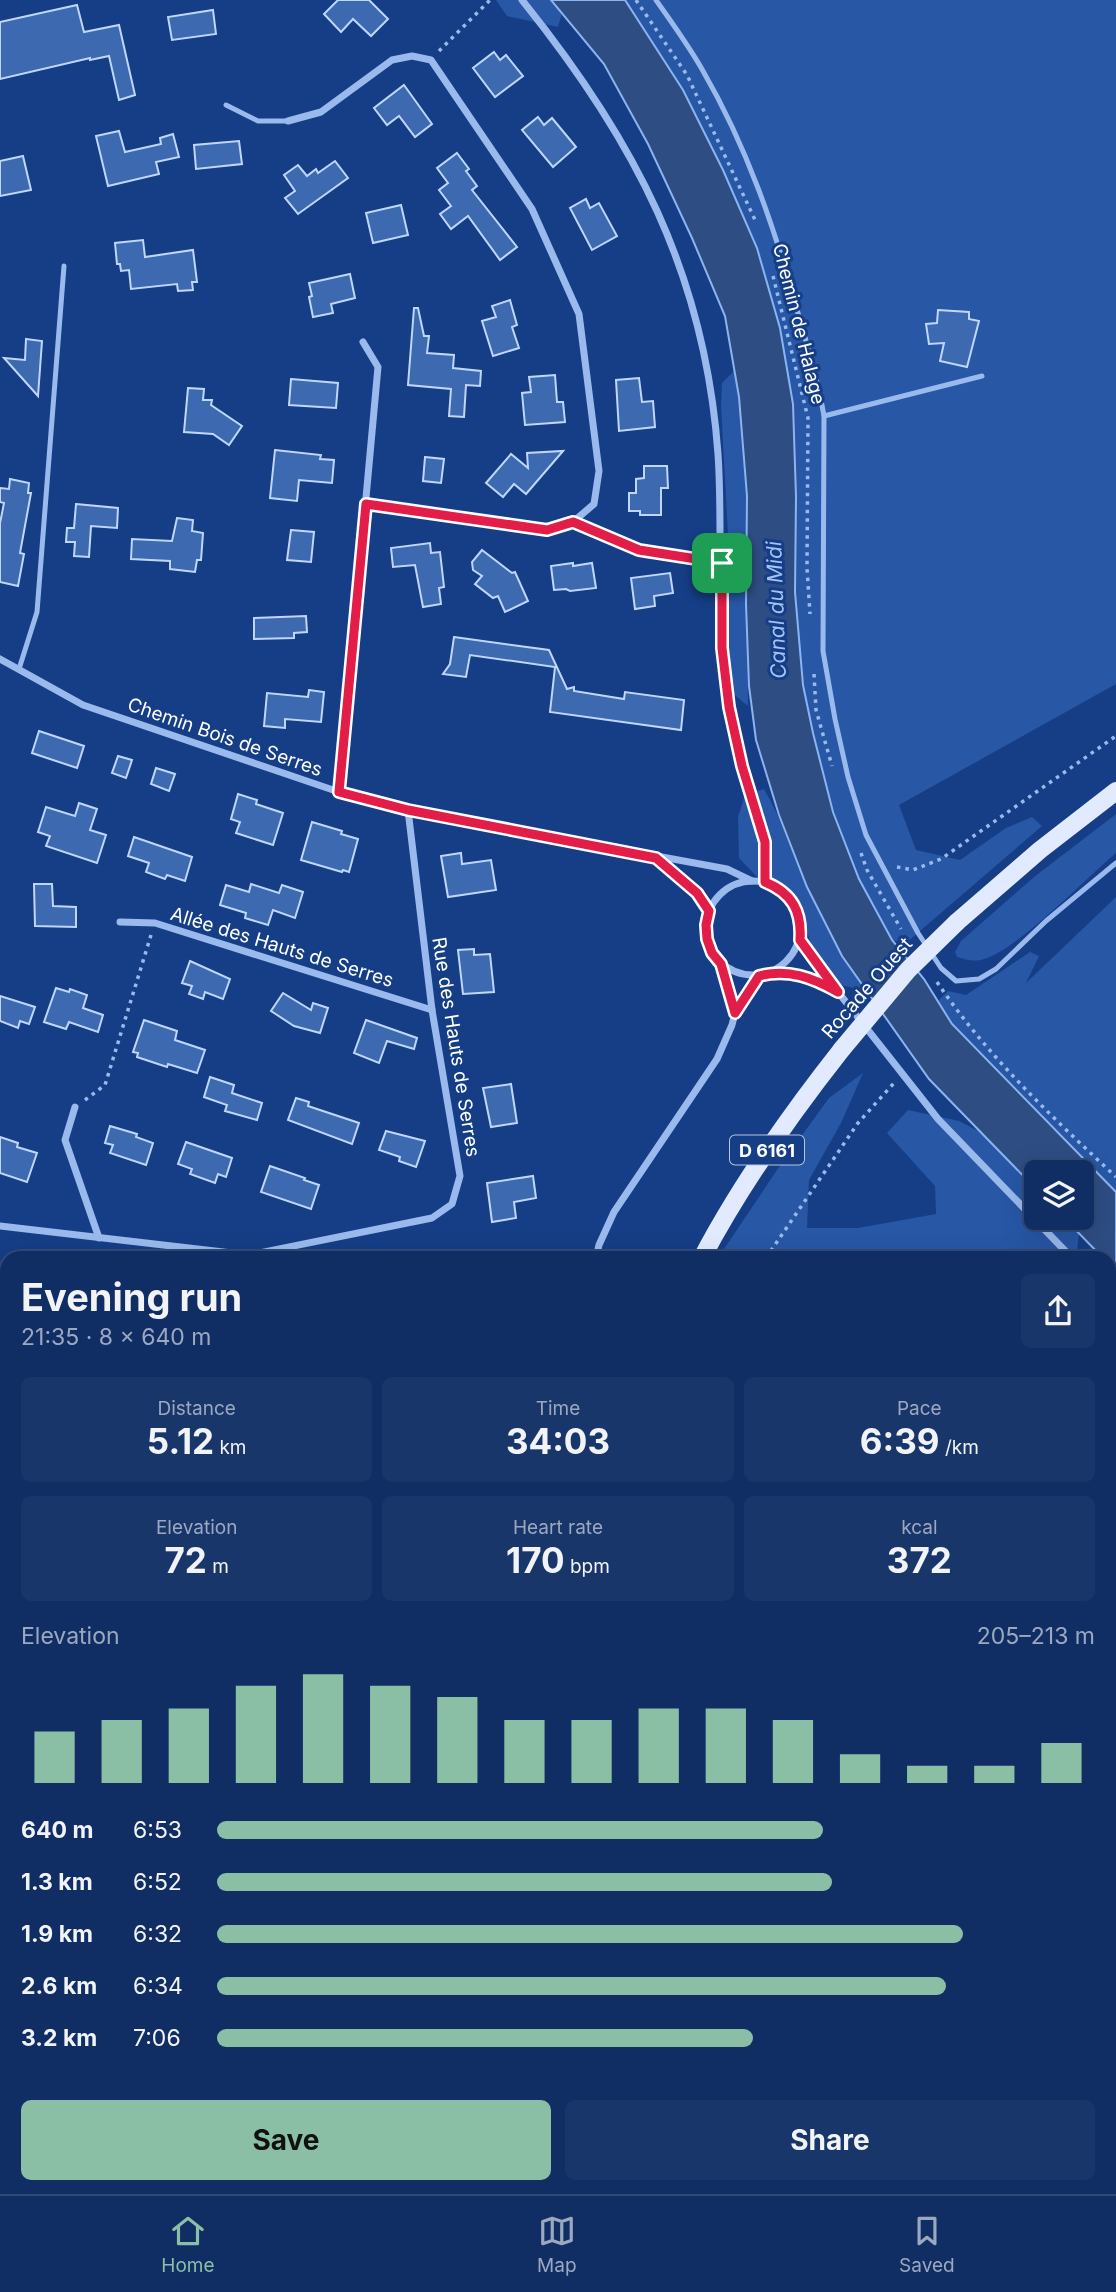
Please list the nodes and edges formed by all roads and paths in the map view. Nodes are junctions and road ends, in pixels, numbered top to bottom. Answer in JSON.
{"nodes":[{"id":1,"x":490,"y":0,"type":"edge"},
{"id":2,"x":522,"y":0,"type":"edge"},
{"id":3,"x":636,"y":0,"type":"edge"},
{"id":4,"x":656,"y":0,"type":"edge"},
{"id":5,"x":430,"y":60,"type":"junction"},
{"id":6,"x":226,"y":105,"type":"dead end"},
{"id":7,"x":288,"y":121,"type":"joint"},
{"id":8,"x":760,"y":229,"type":"dead end"},
{"id":9,"x":64,"y":266,"type":"dead end"},
{"id":10,"x":772,"y":268,"type":"dead end"},
{"id":11,"x":363,"y":342,"type":"dead end"},
{"id":12,"x":982,"y":376,"type":"dead end"},
{"id":13,"x":824,"y":416,"type":"junction"},
{"id":14,"x":366,"y":504,"type":"junction"},
{"id":15,"x":573,"y":522,"type":"junction"},
{"id":16,"x":639,"y":550,"type":"joint"},
{"id":17,"x":722,"y":563,"type":"junction"},
{"id":18,"x":810,"y":620,"type":"dead end"},
{"id":19,"x":0,"y":659,"type":"edge"},
{"id":20,"x":19,"y":669,"type":"junction"},
{"id":21,"x":814,"y":671,"type":"dead end"},
{"id":22,"x":1116,"y":736,"type":"edge"},
{"id":23,"x":835,"y":778,"type":"dead end"},
{"id":24,"x":1116,"y":791,"type":"edge"},
{"id":25,"x":339,"y":792,"type":"junction"},
{"id":26,"x":408,"y":810,"type":"junction"},
{"id":27,"x":857,"y":844,"type":"dead end"},
{"id":28,"x":656,"y":858,"type":"junction"},
{"id":29,"x":1116,"y":863,"type":"edge"},
{"id":30,"x":882,"y":865,"type":"junction"},
{"id":31,"x":867,"y":870,"type":"junction"},
{"id":32,"x":752,"y":881,"type":"junction"},
{"id":33,"x":765,"y":882,"type":"junction"},
{"id":34,"x":709,"y":911,"type":"junction"},
{"id":35,"x":120,"y":922,"type":"dead end"},
{"id":36,"x":155,"y":923,"type":"junction"},
{"id":37,"x":903,"y":933,"type":"dead end"},
{"id":38,"x":800,"y":940,"type":"junction"},
{"id":39,"x":721,"y":964,"type":"junction"},
{"id":40,"x":771,"y":973,"type":"junction"},
{"id":41,"x":931,"y":974,"type":"dead end"},
{"id":42,"x":759,"y":976,"type":"junction"},
{"id":43,"x":838,"y":992,"type":"junction"},
{"id":44,"x":432,"y":1010,"type":"junction"},
{"id":45,"x":735,"y":1013,"type":"junction"},
{"id":46,"x":902,"y":1074,"type":"junction"},
{"id":47,"x":75,"y":1107,"type":"joint"},
{"id":48,"x":1116,"y":1177,"type":"edge"},
{"id":49,"x":0,"y":1226,"type":"edge"},
{"id":50,"x":99,"y":1238,"type":"junction"},
{"id":51,"x":214,"y":1251,"type":"edge"},
{"id":52,"x":269,"y":1251,"type":"edge"},
{"id":53,"x":598,"y":1251,"type":"edge"},
{"id":54,"x":706,"y":1251,"type":"edge"},
{"id":55,"x":771,"y":1251,"type":"edge"},
{"id":56,"x":1065,"y":1251,"type":"edge"}],
"edges":[{"from":1,"to":5,"type":"path"},
{"from":2,"to":17,"type":"street"},
{"from":3,"to":8,"type":"path","name":"Chemin de Halage"},
{"from":4,"to":13,"type":"lane"},
{"from":5,"to":7,"type":"street"},
{"from":5,"to":15,"type":"street"},
{"from":6,"to":7,"type":"lane"},
{"from":9,"to":20,"type":"lane"},
{"from":10,"to":18,"type":"path","name":"Chemin de Halage"},
{"from":11,"to":14,"type":"street"},
{"from":12,"to":13,"type":"lane"},
{"from":13,"to":30,"type":"lane"},
{"from":14,"to":15,"type":"street"},
{"from":14,"to":25,"type":"street"},
{"from":15,"to":16,"type":"lane"},
{"from":16,"to":17,"type":"path"},
{"from":17,"to":33,"type":"street"},
{"from":19,"to":20,"type":"street","name":"Chemin Bois de Serres"},
{"from":20,"to":25,"type":"street","name":"Chemin Bois de Serres"},
{"from":21,"to":23,"type":"path"},
{"from":22,"to":30,"type":"path"},
{"from":24,"to":54,"type":"main road","name":"Rocade Ouest","number":"D 6161","bridge":true},
{"from":25,"to":26,"type":"street","name":"Chemin Bois de Serres"},
{"from":26,"to":28,"type":"street","name":"Chemin Bois de Serres"},
{"from":26,"to":44,"type":"street","name":"Rue des Hauts de Serres"},
{"from":27,"to":31,"type":"path"},
{"from":28,"to":32,"type":"street","name":"Chemin Bois de Serres"},
{"from":28,"to":34,"type":"street","name":"Chemin Bois de Serres"},
{"from":29,"to":30,"type":"lane"},
{"from":30,"to":31,"type":"path"},
{"from":31,"to":37,"type":"path"},
{"from":32,"to":33,"type":"street"},
{"from":32,"to":34,"type":"street"},
{"from":33,"to":38,"type":"street"},
{"from":34,"to":39,"type":"street"},
{"from":35,"to":36,"type":"street","name":"Allée des Hauts de Serres"},
{"from":36,"to":44,"type":"street","name":"Allée des Hauts de Serres"},
{"from":36,"to":47,"type":"path"},
{"from":38,"to":40,"type":"street"},
{"from":38,"to":43,"type":"street"},
{"from":39,"to":42,"type":"street"},
{"from":39,"to":45,"type":"street"},
{"from":40,"to":42,"type":"street"},
{"from":40,"to":43,"type":"street"},
{"from":41,"to":48,"type":"path"},
{"from":42,"to":45,"type":"street"},
{"from":43,"to":46,"type":"street"},
{"from":44,"to":52,"type":"street","name":"Rue des Hauts de Serres"},
{"from":45,"to":53,"type":"street"},
{"from":46,"to":55,"type":"path"},
{"from":46,"to":56,"type":"street"},
{"from":47,"to":50,"type":"street"},
{"from":49,"to":50,"type":"street","name":"Rue des Hauts de Serres"},
{"from":50,"to":51,"type":"street","name":"Rue des Hauts de Serres"}]}
